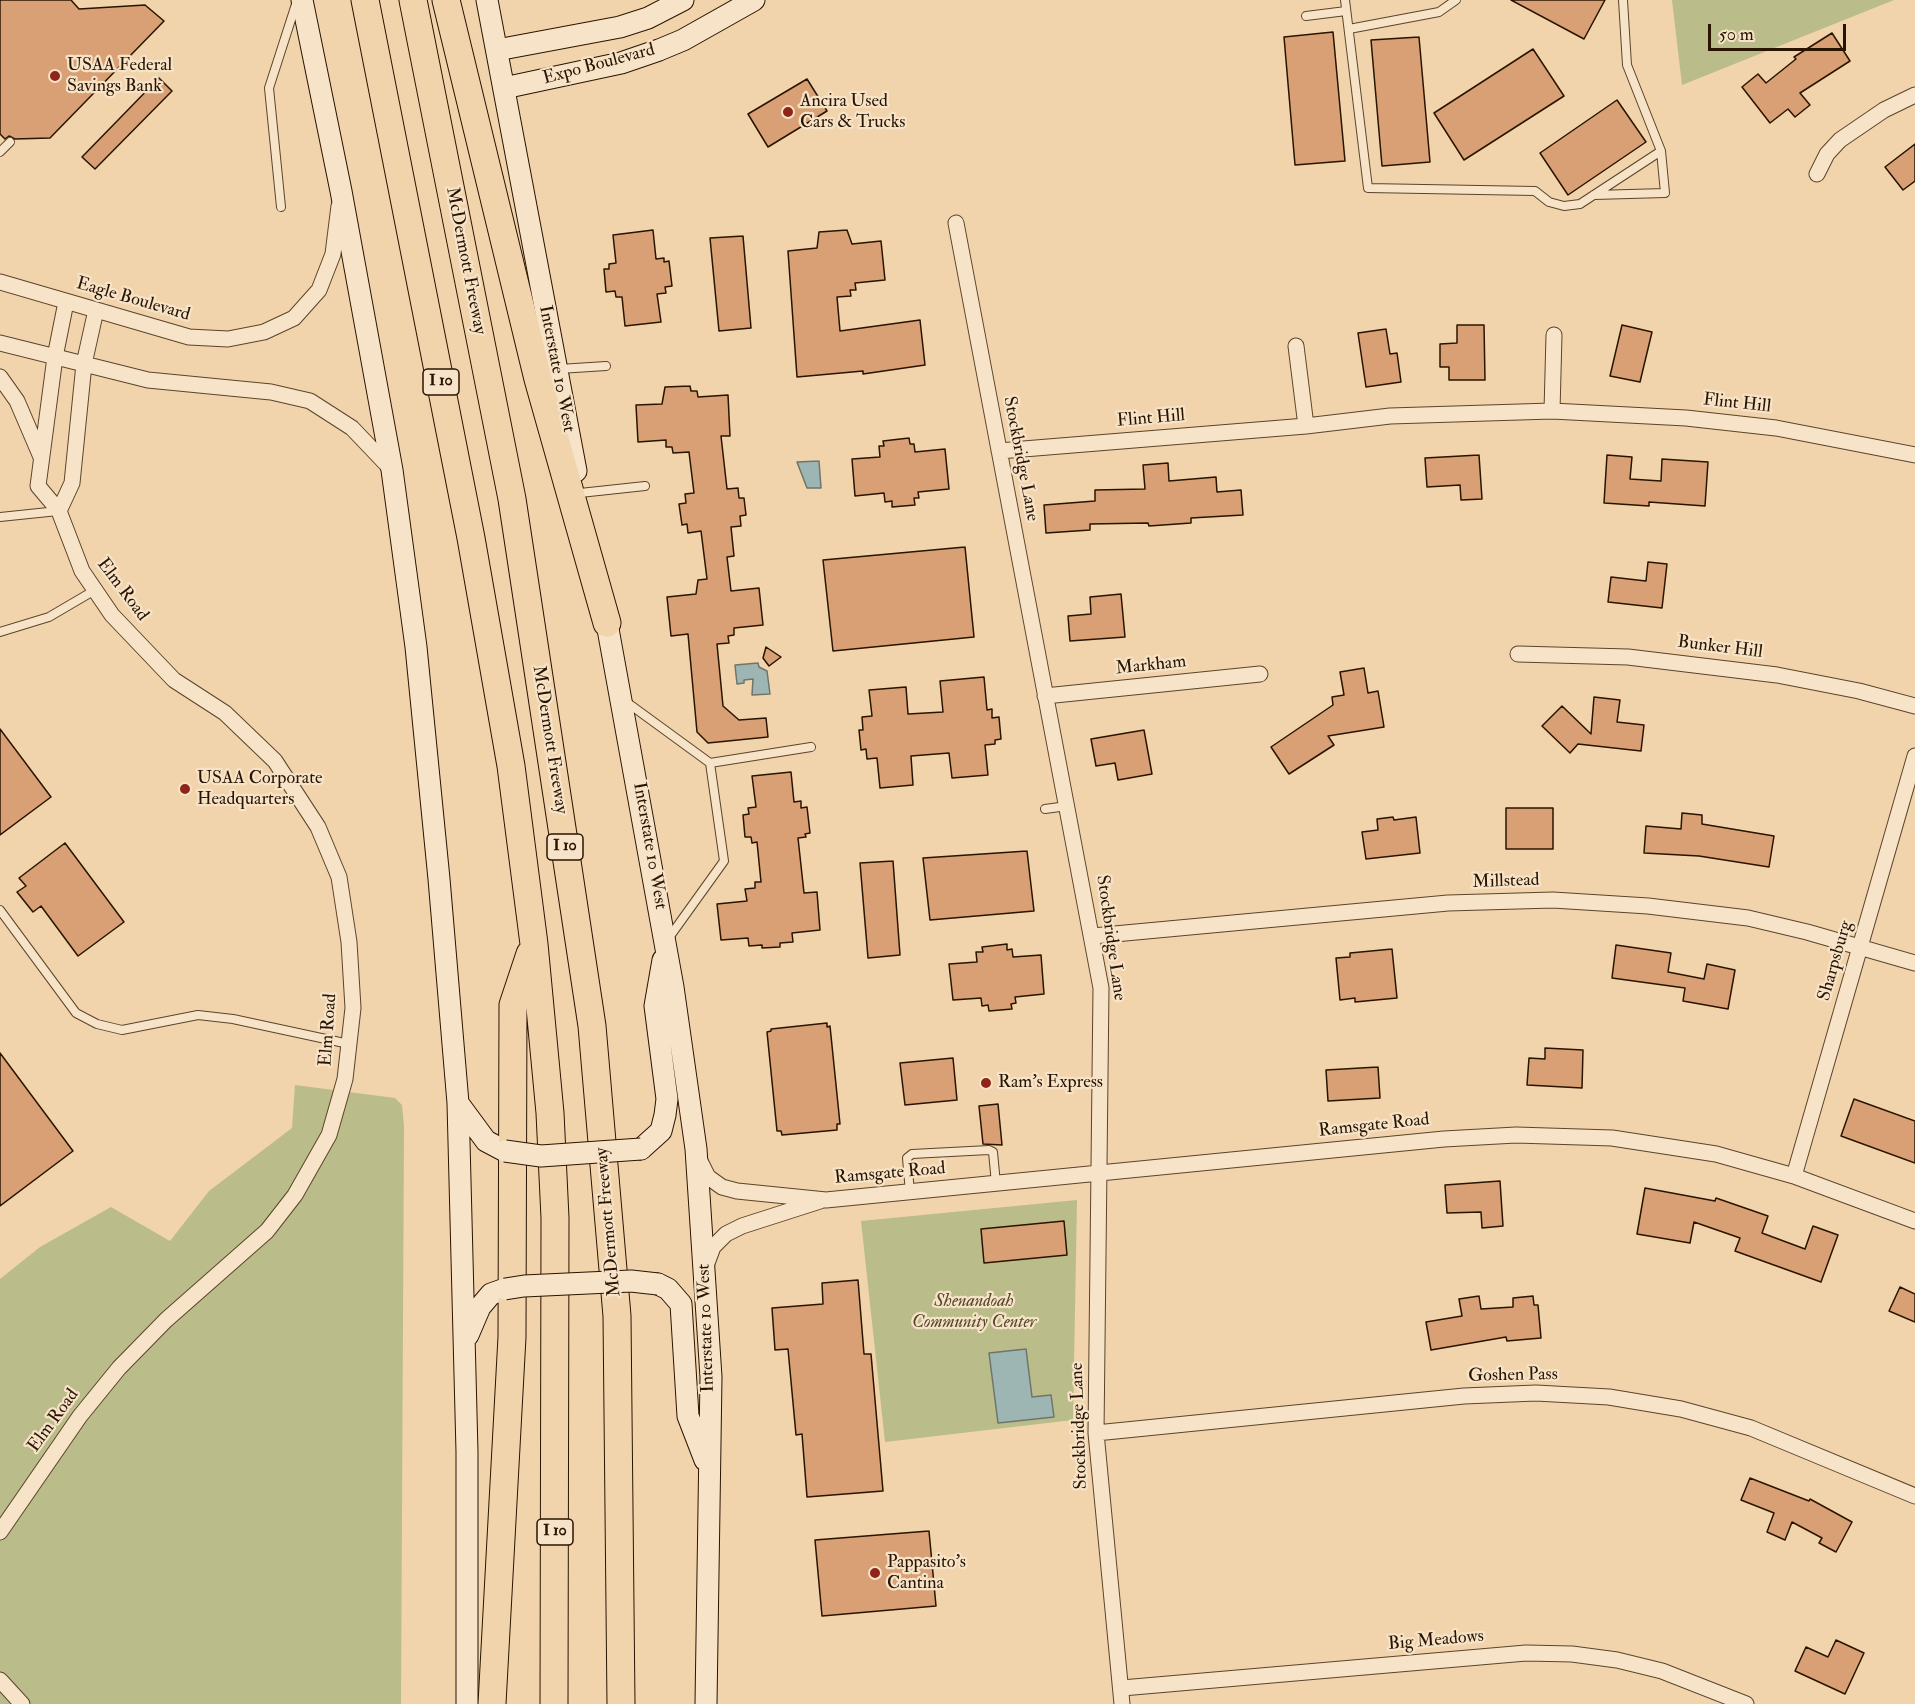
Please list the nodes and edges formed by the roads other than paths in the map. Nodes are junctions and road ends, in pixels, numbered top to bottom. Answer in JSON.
{"nodes":[{"id":1,"x":297,"y":0,"type":"edge"},
{"id":2,"x":302,"y":0,"type":"edge"},
{"id":3,"x":365,"y":0,"type":"edge"},
{"id":4,"x":413,"y":0,"type":"edge"},
{"id":5,"x":446,"y":0,"type":"edge"},
{"id":6,"x":487,"y":0,"type":"edge"},
{"id":7,"x":683,"y":0,"type":"edge"},
{"id":8,"x":754,"y":0,"type":"edge"},
{"id":9,"x":1345,"y":0,"type":"edge"},
{"id":10,"x":1456,"y":0,"type":"edge"},
{"id":11,"x":1623,"y":0,"type":"edge"},
{"id":12,"x":1346,"y":11,"type":"junction"},
{"id":13,"x":1306,"y":16,"type":"dead end"},
{"id":14,"x":1349,"y":29,"type":"junction"},
{"id":15,"x":497,"y":50,"type":"junction"},
{"id":16,"x":504,"y":88,"type":"junction"},
{"id":17,"x":1915,"y":96,"type":"edge"},
{"id":18,"x":9,"y":142,"type":"dead end"},
{"id":19,"x":1661,"y":151,"type":"junction"},
{"id":20,"x":0,"y":152,"type":"edge"},
{"id":21,"x":1817,"y":174,"type":"dead end"},
{"id":22,"x":341,"y":191,"type":"junction"},
{"id":23,"x":1594,"y":195,"type":"junction"},
{"id":24,"x":281,"y":207,"type":"dead end"},
{"id":25,"x":956,"y":223,"type":"dead end"},
{"id":26,"x":0,"y":282,"type":"edge"},
{"id":27,"x":66,"y":302,"type":"junction"},
{"id":28,"x":96,"y":310,"type":"junction"},
{"id":29,"x":1554,"y":335,"type":"dead end"},
{"id":30,"x":0,"y":343,"type":"edge"},
{"id":31,"x":1296,"y":346,"type":"dead end"},
{"id":32,"x":55,"y":357,"type":"junction"},
{"id":33,"x":84,"y":364,"type":"junction"},
{"id":34,"x":606,"y":366,"type":"dead end"},
{"id":35,"x":556,"y":370,"type":"junction"},
{"id":36,"x":0,"y":377,"type":"edge"},
{"id":37,"x":1552,"y":411,"type":"junction"},
{"id":38,"x":1306,"y":426,"type":"junction"},
{"id":39,"x":999,"y":451,"type":"junction"},
{"id":40,"x":1915,"y":455,"type":"edge"},
{"id":41,"x":42,"y":459,"type":"junction"},
{"id":42,"x":392,"y":470,"type":"junction"},
{"id":43,"x":645,"y":486,"type":"dead end"},
{"id":44,"x":580,"y":493,"type":"junction"},
{"id":45,"x":59,"y":511,"type":"junction"},
{"id":46,"x":0,"y":517,"type":"edge"},
{"id":47,"x":95,"y":590,"type":"junction"},
{"id":48,"x":607,"y":623,"type":"junction"},
{"id":49,"x":0,"y":632,"type":"edge"},
{"id":50,"x":1518,"y":654,"type":"dead end"},
{"id":51,"x":1260,"y":674,"type":"dead end"},
{"id":52,"x":1045,"y":696,"type":"junction"},
{"id":53,"x":623,"y":700,"type":"junction"},
{"id":54,"x":1915,"y":706,"type":"edge"},
{"id":55,"x":811,"y":747,"type":"dead end"},
{"id":56,"x":1915,"y":756,"type":"edge"},
{"id":57,"x":710,"y":763,"type":"junction"},
{"id":58,"x":1068,"y":806,"type":"junction"},
{"id":59,"x":1045,"y":809,"type":"dead end"},
{"id":60,"x":0,"y":910,"type":"edge"},
{"id":61,"x":1093,"y":936,"type":"junction"},
{"id":62,"x":666,"y":943,"type":"junction"},
{"id":63,"x":534,"y":944,"type":"junction"},
{"id":64,"x":1861,"y":946,"type":"junction"},
{"id":65,"x":1915,"y":963,"type":"edge"},
{"id":66,"x":349,"y":1044,"type":"junction"},
{"id":67,"x":458,"y":1103,"type":"junction"},
{"id":68,"x":696,"y":1149,"type":"junction"},
{"id":69,"x":1099,"y":1173,"type":"junction"},
{"id":70,"x":1794,"y":1176,"type":"junction"},
{"id":71,"x":996,"y":1184,"type":"junction"},
{"id":72,"x":910,"y":1193,"type":"junction"},
{"id":73,"x":826,"y":1200,"type":"junction"},
{"id":74,"x":1915,"y":1221,"type":"edge"},
{"id":75,"x":705,"y":1269,"type":"junction"},
{"id":76,"x":466,"y":1341,"type":"junction"},
{"id":77,"x":1096,"y":1433,"type":"junction"},
{"id":78,"x":709,"y":1472,"type":"junction"},
{"id":79,"x":1915,"y":1496,"type":"edge"},
{"id":80,"x":0,"y":1532,"type":"edge"},
{"id":81,"x":0,"y":1680,"type":"edge"},
{"id":82,"x":1122,"y":1688,"type":"junction"},
{"id":83,"x":0,"y":1692,"type":"edge"},
{"id":84,"x":1727,"y":1700,"type":"edge"},
{"id":85,"x":21,"y":1704,"type":"edge"},
{"id":86,"x":466,"y":1704,"type":"edge"},
{"id":87,"x":492,"y":1704,"type":"edge"},
{"id":88,"x":554,"y":1704,"type":"edge"},
{"id":89,"x":621,"y":1704,"type":"edge"},
{"id":90,"x":706,"y":1704,"type":"edge"},
{"id":91,"x":1122,"y":1704,"type":"edge"},
{"id":92,"x":1746,"y":1704,"type":"edge"}],
"edges":[{"from":1,"to":24,"type":"lane"},
{"from":2,"to":22,"type":"main road"},
{"from":3,"to":63,"type":"highway","number":"I 10"},
{"from":4,"to":89,"type":"highway","name":"McDermott Freeway","number":"I 10"},
{"from":5,"to":48,"type":"highway"},
{"from":6,"to":15,"type":"main road","name":"Interstate 10 West"},
{"from":7,"to":15,"type":"main road","name":"Expo Boulevard"},
{"from":8,"to":16,"type":"main road","name":"Expo Boulevard"},
{"from":9,"to":12,"type":"lane"},
{"from":10,"to":14,"type":"lane"},
{"from":11,"to":19,"type":"lane"},
{"from":12,"to":13,"type":"lane"},
{"from":12,"to":14,"type":"lane"},
{"from":14,"to":23,"type":"lane"},
{"from":15,"to":16,"type":"main road","name":"Interstate 10 West"},
{"from":16,"to":35,"type":"main road","name":"Interstate 10 West"},
{"from":17,"to":21,"type":"street"},
{"from":18,"to":20,"type":"lane"},
{"from":19,"to":23,"type":"lane"},
{"from":19,"to":23,"type":"lane"},
{"from":22,"to":28,"type":"street","name":"Eagle Boulevard"},
{"from":22,"to":42,"type":"main road"},
{"from":25,"to":39,"type":"street","name":"Stockbridge Lane"},
{"from":26,"to":27,"type":"street","name":"Eagle Boulevard"},
{"from":27,"to":28,"type":"street","name":"Eagle Boulevard"},
{"from":27,"to":32,"type":"street","name":"Elm Road"},
{"from":28,"to":33,"type":"street"},
{"from":29,"to":37,"type":"street"},
{"from":30,"to":32,"type":"street"},
{"from":31,"to":38,"type":"street"},
{"from":32,"to":33,"type":"street"},
{"from":32,"to":41,"type":"street","name":"Elm Road"},
{"from":33,"to":42,"type":"street"},
{"from":33,"to":45,"type":"street"},
{"from":34,"to":35,"type":"lane"},
{"from":35,"to":44,"type":"main road","name":"Interstate 10 West"},
{"from":36,"to":41,"type":"street"},
{"from":37,"to":38,"type":"street","name":"Flint Hill"},
{"from":37,"to":40,"type":"street","name":"Flint Hill"},
{"from":38,"to":39,"type":"street","name":"Flint Hill"},
{"from":39,"to":52,"type":"street","name":"Stockbridge Lane"},
{"from":41,"to":45,"type":"street","name":"Elm Road"},
{"from":42,"to":67,"type":"main road"},
{"from":43,"to":44,"type":"lane"},
{"from":44,"to":48,"type":"main road","name":"Interstate 10 West"},
{"from":45,"to":46,"type":"lane"},
{"from":45,"to":47,"type":"street","name":"Elm Road"},
{"from":47,"to":49,"type":"lane"},
{"from":47,"to":66,"type":"street","name":"Elm Road"},
{"from":48,"to":53,"type":"main road","name":"Interstate 10 West"},
{"from":50,"to":54,"type":"street","name":"Bunker Hill"},
{"from":51,"to":52,"type":"street","name":"Markham"},
{"from":52,"to":58,"type":"street","name":"Stockbridge Lane"},
{"from":53,"to":57,"type":"lane"},
{"from":53,"to":62,"type":"main road","name":"Interstate 10 West"},
{"from":55,"to":57,"type":"lane"},
{"from":56,"to":64,"type":"street","name":"Sharpsburg"},
{"from":57,"to":62,"type":"lane"},
{"from":58,"to":59,"type":"lane"},
{"from":58,"to":61,"type":"street","name":"Stockbridge Lane"},
{"from":60,"to":66,"type":"lane"},
{"from":61,"to":64,"type":"street","name":"Millstead"},
{"from":61,"to":69,"type":"street","name":"Stockbridge Lane"},
{"from":62,"to":67,"type":"main road","bridge":true},
{"from":62,"to":68,"type":"main road","name":"Interstate 10 West"},
{"from":63,"to":87,"type":"highway"},
{"from":63,"to":88,"type":"highway","number":"I 10"},
{"from":64,"to":65,"type":"street","name":"Millstead"},
{"from":64,"to":70,"type":"street","name":"Sharpsburg"},
{"from":66,"to":80,"type":"street","name":"Elm Road"},
{"from":67,"to":76,"type":"main road"},
{"from":68,"to":73,"type":"street","name":"Ramsgate Road"},
{"from":68,"to":75,"type":"main road","name":"Interstate 10 West"},
{"from":69,"to":70,"type":"street","name":"Ramsgate Road"},
{"from":69,"to":71,"type":"street","name":"Ramsgate Road"},
{"from":69,"to":77,"type":"street","name":"Stockbridge Lane"},
{"from":70,"to":74,"type":"street","name":"Ramsgate Road"},
{"from":71,"to":72,"type":"street","name":"Ramsgate Road"},
{"from":71,"to":72,"type":"lane"},
{"from":72,"to":73,"type":"street","name":"Ramsgate Road"},
{"from":73,"to":75,"type":"street","name":"Ramsgate Road"},
{"from":75,"to":78,"type":"main road","name":"Interstate 10 West"},
{"from":76,"to":78,"type":"main road","bridge":true},
{"from":76,"to":86,"type":"main road"},
{"from":77,"to":79,"type":"street","name":"Goshen Pass"},
{"from":77,"to":82,"type":"street","name":"Stockbridge Lane"},
{"from":78,"to":90,"type":"main road","name":"Interstate 10 West"},
{"from":81,"to":85,"type":"street"},
{"from":82,"to":84,"type":"street","name":"Big Meadows"},
{"from":82,"to":91,"type":"street","name":"Stockbridge Lane"},
{"from":83,"to":85,"type":"street"},
{"from":84,"to":92,"type":"street","name":"Big Meadows"}]}
